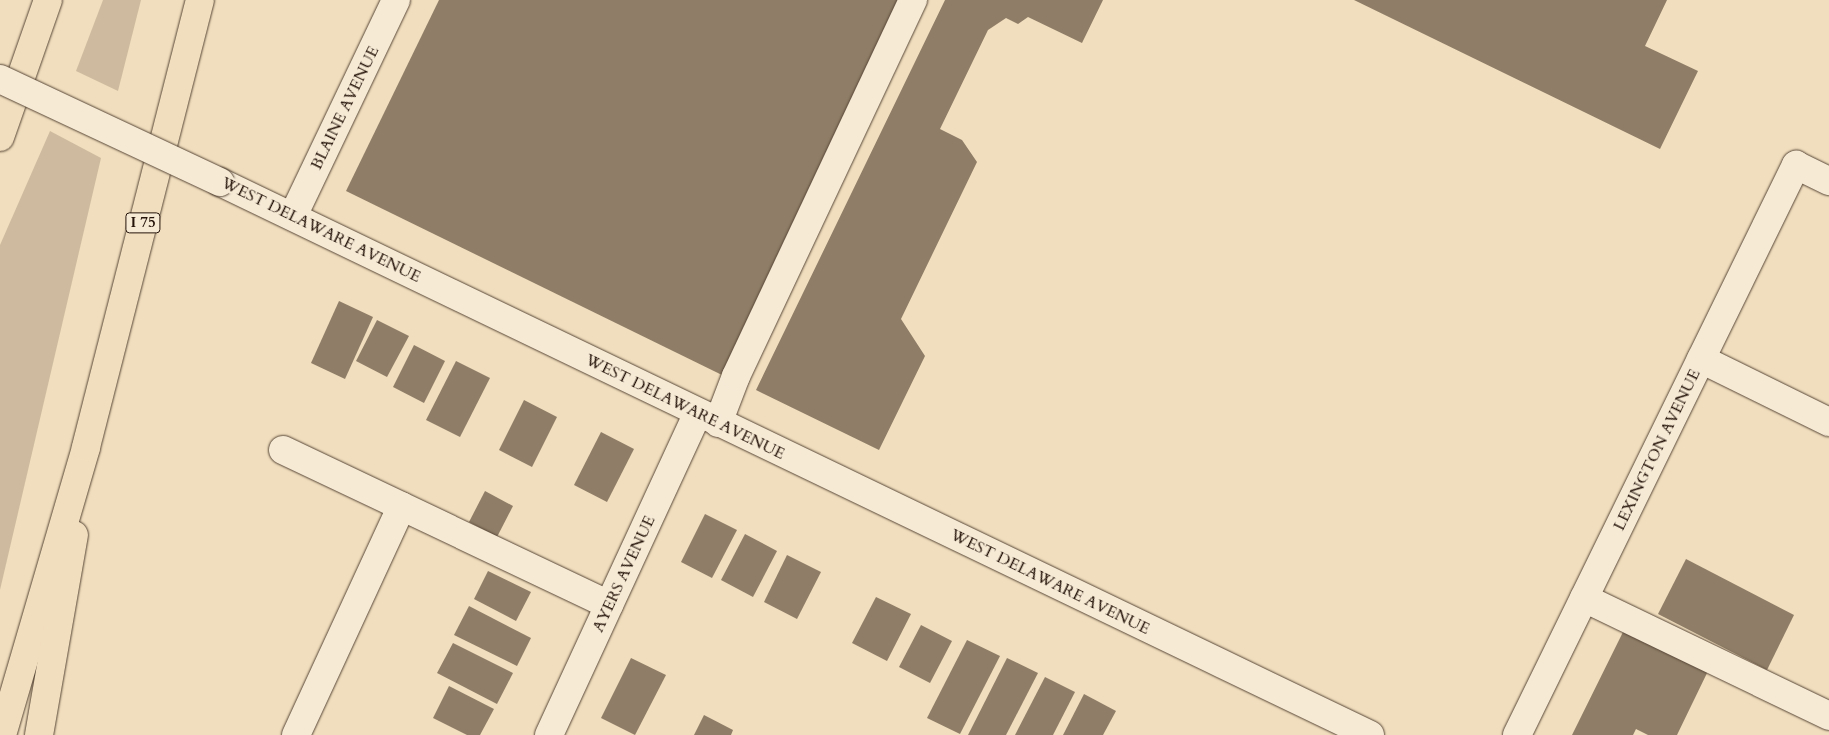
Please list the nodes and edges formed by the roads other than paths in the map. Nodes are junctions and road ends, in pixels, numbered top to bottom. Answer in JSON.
{"nodes":[{"id":1,"x":48,"y":0,"type":"edge"},
{"id":2,"x":200,"y":0,"type":"edge"},
{"id":3,"x":396,"y":0,"type":"edge"},
{"id":4,"x":913,"y":0,"type":"edge"},
{"id":5,"x":0,"y":79,"type":"edge"},
{"id":6,"x":0,"y":137,"type":"edge"},
{"id":7,"x":1829,"y":181,"type":"edge"},
{"id":8,"x":293,"y":216,"type":"junction"},
{"id":9,"x":1701,"y":359,"type":"junction"},
{"id":10,"x":708,"y":418,"type":"junction"},
{"id":11,"x":1829,"y":422,"type":"edge"},
{"id":12,"x":86,"y":447,"type":"junction"},
{"id":13,"x":283,"y":450,"type":"dead end"},
{"id":14,"x":402,"y":506,"type":"junction"},
{"id":15,"x":1584,"y":598,"type":"junction"},
{"id":16,"x":609,"y":605,"type":"junction"},
{"id":17,"x":1829,"y":716,"type":"edge"},
{"id":18,"x":2,"y":735,"type":"edge"},
{"id":19,"x":39,"y":735,"type":"edge"},
{"id":20,"x":296,"y":735,"type":"edge"},
{"id":21,"x":549,"y":735,"type":"edge"},
{"id":22,"x":1370,"y":735,"type":"edge"},
{"id":23,"x":1517,"y":735,"type":"edge"}],
"edges":[{"from":1,"to":6,"type":"highway"},
{"from":2,"to":12,"type":"highway","number":"I 75"},
{"from":3,"to":8,"type":"street","name":"BLAINE AVENUE"},
{"from":4,"to":10,"type":"street","name":"AYERS AVENUE"},
{"from":5,"to":8,"type":"street","name":"WEST DELAWARE AVENUE","bridge":true},
{"from":7,"to":9,"type":"street","name":"LEXINGTON AVENUE"},
{"from":8,"to":10,"type":"street","name":"WEST DELAWARE AVENUE"},
{"from":9,"to":11,"type":"street"},
{"from":9,"to":15,"type":"street","name":"LEXINGTON AVENUE"},
{"from":10,"to":16,"type":"street","name":"AYERS AVENUE"},
{"from":10,"to":22,"type":"street","name":"WEST DELAWARE AVENUE"},
{"from":12,"to":18,"type":"highway","number":"I 75"},
{"from":12,"to":19,"type":"highway"},
{"from":13,"to":14,"type":"street"},
{"from":14,"to":16,"type":"street"},
{"from":14,"to":20,"type":"street"},
{"from":15,"to":17,"type":"street"},
{"from":15,"to":23,"type":"street","name":"LEXINGTON AVENUE"},
{"from":16,"to":21,"type":"street","name":"AYERS AVENUE"}]}
